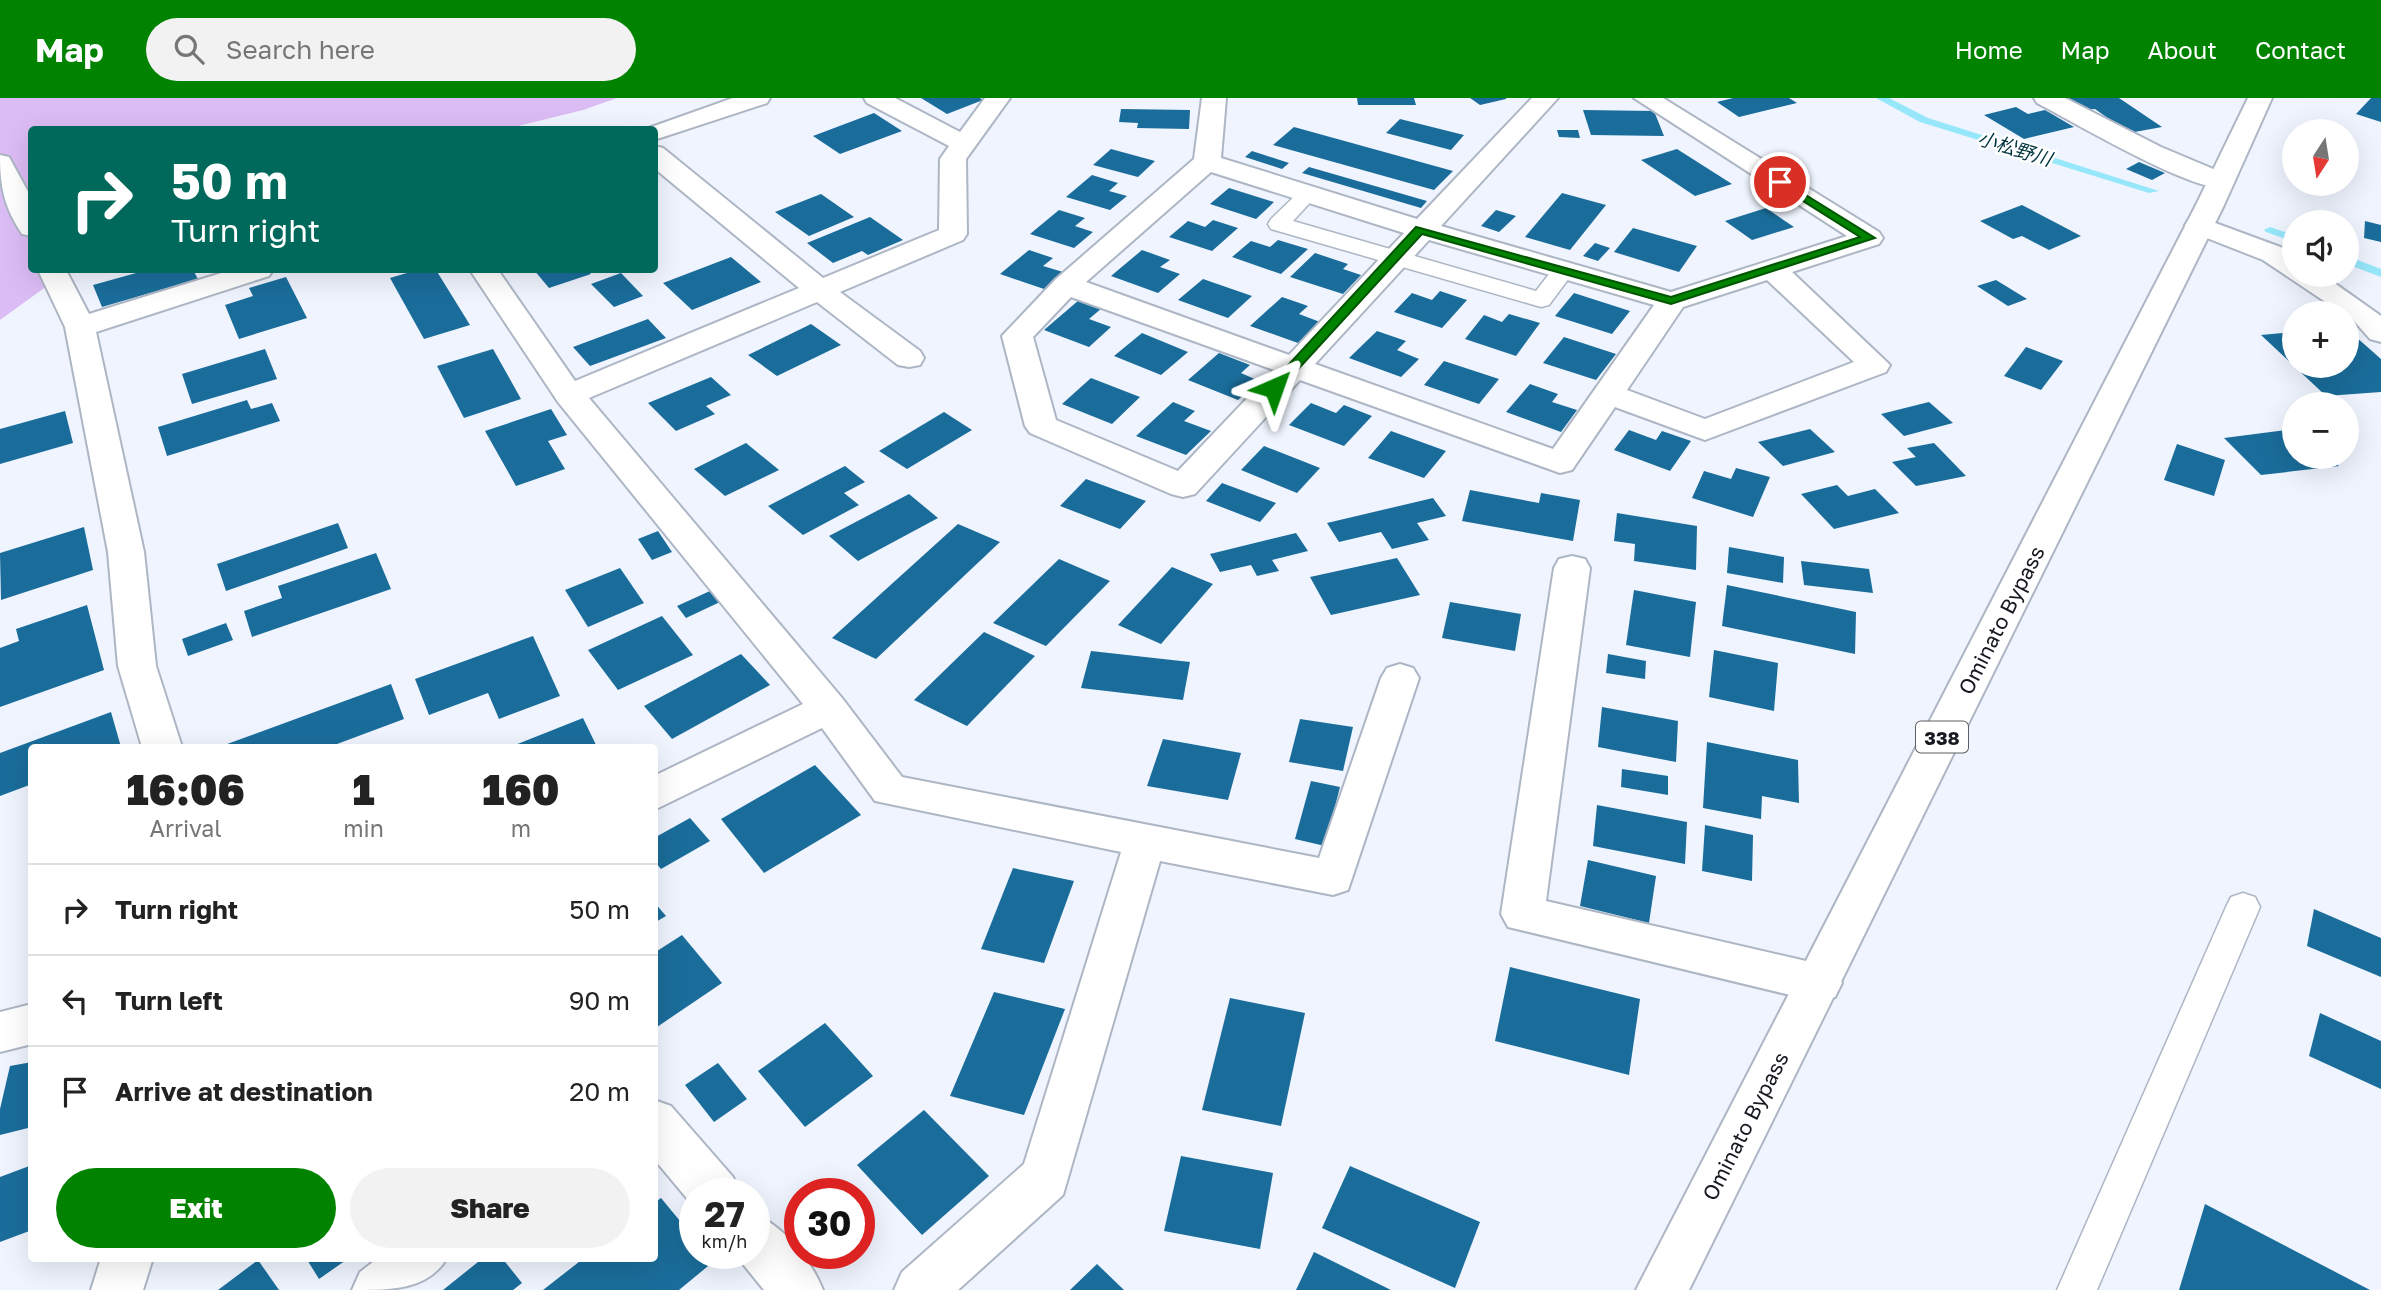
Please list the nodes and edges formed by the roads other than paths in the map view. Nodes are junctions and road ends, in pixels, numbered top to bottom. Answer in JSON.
{"nodes":[{"id":1,"x":758,"y":98,"type":"edge"},
{"id":2,"x":876,"y":98,"type":"edge"},
{"id":3,"x":998,"y":98,"type":"edge"},
{"id":4,"x":1214,"y":98,"type":"edge"},
{"id":5,"x":1546,"y":98,"type":"edge"},
{"id":6,"x":1646,"y":98,"type":"edge"},
{"id":7,"x":2046,"y":98,"type":"edge"},
{"id":8,"x":2260,"y":98,"type":"edge"},
{"id":9,"x":658,"y":131,"type":"edge"},
{"id":10,"x":964,"y":144,"type":"junction"},
{"id":11,"x":658,"y":157,"type":"edge"},
{"id":12,"x":1207,"y":162,"type":"junction"},
{"id":13,"x":0,"y":163,"type":"edge"},
{"id":14,"x":2221,"y":182,"type":"junction"},
{"id":15,"x":1308,"y":194,"type":"junction"},
{"id":16,"x":28,"y":220,"type":"edge"},
{"id":17,"x":2199,"y":225,"type":"junction"},
{"id":18,"x":1420,"y":229,"type":"junction"},
{"id":19,"x":1394,"y":257,"type":"junction"},
{"id":20,"x":2282,"y":260,"type":"edge"},
{"id":21,"x":1772,"y":269,"type":"junction"},
{"id":22,"x":1564,"y":270,"type":"junction"},
{"id":23,"x":53,"y":273,"type":"edge"},
{"id":24,"x":250,"y":273,"type":"edge"},
{"id":25,"x":486,"y":273,"type":"edge"},
{"id":26,"x":1066,"y":285,"type":"junction"},
{"id":27,"x":2322,"y":287,"type":"edge"},
{"id":28,"x":821,"y":291,"type":"junction"},
{"id":29,"x":1671,"y":301,"type":"junction"},
{"id":30,"x":80,"y":327,"type":"junction"},
{"id":31,"x":2381,"y":333,"type":"edge"},
{"id":32,"x":909,"y":358,"type":"dead end"},
{"id":33,"x":1292,"y":368,"type":"junction"},
{"id":34,"x":1609,"y":394,"type":"junction"},
{"id":35,"x":569,"y":395,"type":"junction"},
{"id":36,"x":1572,"y":568,"type":"dead end"},
{"id":37,"x":1400,"y":678,"type":"dead end"},
{"id":38,"x":828,"y":708,"type":"junction"},
{"id":39,"x":161,"y":744,"type":"edge"},
{"id":40,"x":658,"y":792,"type":"edge"},
{"id":41,"x":1145,"y":841,"type":"junction"},
{"id":42,"x":2243,"y":907,"type":"dead end"},
{"id":43,"x":1819,"y":982,"type":"junction"},
{"id":44,"x":28,"y":1025,"type":"edge"},
{"id":45,"x":0,"y":1032,"type":"edge"},
{"id":46,"x":658,"y":1127,"type":"edge"},
{"id":47,"x":701,"y":1178,"type":"edge"},
{"id":48,"x":770,"y":1259,"type":"edge"},
{"id":49,"x":126,"y":1262,"type":"edge"},
{"id":50,"x":416,"y":1262,"type":"edge"},
{"id":51,"x":117,"y":1290,"type":"edge"},
{"id":52,"x":378,"y":1290,"type":"edge"},
{"id":53,"x":797,"y":1290,"type":"edge"},
{"id":54,"x":920,"y":1290,"type":"edge"},
{"id":55,"x":1662,"y":1290,"type":"edge"},
{"id":56,"x":2077,"y":1290,"type":"edge"}],
"edges":[{"from":1,"to":9,"type":"main road"},
{"from":2,"to":10,"type":"main road"},
{"from":3,"to":10,"type":"main road"},
{"from":4,"to":12,"type":"main road"},
{"from":5,"to":18,"type":"main road"},
{"from":6,"to":21,"type":"main road"},
{"from":7,"to":14,"type":"main road"},
{"from":8,"to":14,"type":"main road","name":"Ominato Bypass","number":"338"},
{"from":10,"to":28,"type":"main road"},
{"from":11,"to":28,"type":"main road"},
{"from":12,"to":15,"type":"main road"},
{"from":12,"to":26,"type":"main road"},
{"from":13,"to":16,"type":"main road"},
{"from":14,"to":17,"type":"main road","name":"Ominato Bypass","number":"338"},
{"from":15,"to":18,"type":"main road"},
{"from":15,"to":19,"type":"lane"},
{"from":17,"to":20,"type":"main road"},
{"from":17,"to":43,"type":"main road","name":"Ominato Bypass","number":"338"},
{"from":18,"to":19,"type":"main road"},
{"from":18,"to":22,"type":"main road"},
{"from":19,"to":22,"type":"lane"},
{"from":19,"to":33,"type":"main road"},
{"from":21,"to":29,"type":"main road"},
{"from":21,"to":34,"type":"main road"},
{"from":22,"to":29,"type":"main road"},
{"from":23,"to":30,"type":"main road"},
{"from":24,"to":30,"type":"main road"},
{"from":25,"to":35,"type":"main road"},
{"from":26,"to":33,"type":"main road"},
{"from":26,"to":33,"type":"main road"},
{"from":27,"to":31,"type":"main road"},
{"from":28,"to":32,"type":"main road"},
{"from":28,"to":35,"type":"main road"},
{"from":29,"to":34,"type":"main road"},
{"from":30,"to":39,"type":"main road"},
{"from":33,"to":34,"type":"main road"},
{"from":35,"to":38,"type":"main road"},
{"from":36,"to":43,"type":"main road"},
{"from":37,"to":41,"type":"main road"},
{"from":38,"to":40,"type":"main road"},
{"from":38,"to":41,"type":"main road"},
{"from":41,"to":54,"type":"main road"},
{"from":42,"to":56,"type":"lane"},
{"from":43,"to":55,"type":"main road","name":"Ominato Bypass","number":"338"},
{"from":44,"to":45,"type":"main road"},
{"from":46,"to":47,"type":"main road"},
{"from":48,"to":53,"type":"main road"},
{"from":49,"to":51,"type":"main road"},
{"from":50,"to":52,"type":"main road"}]}
